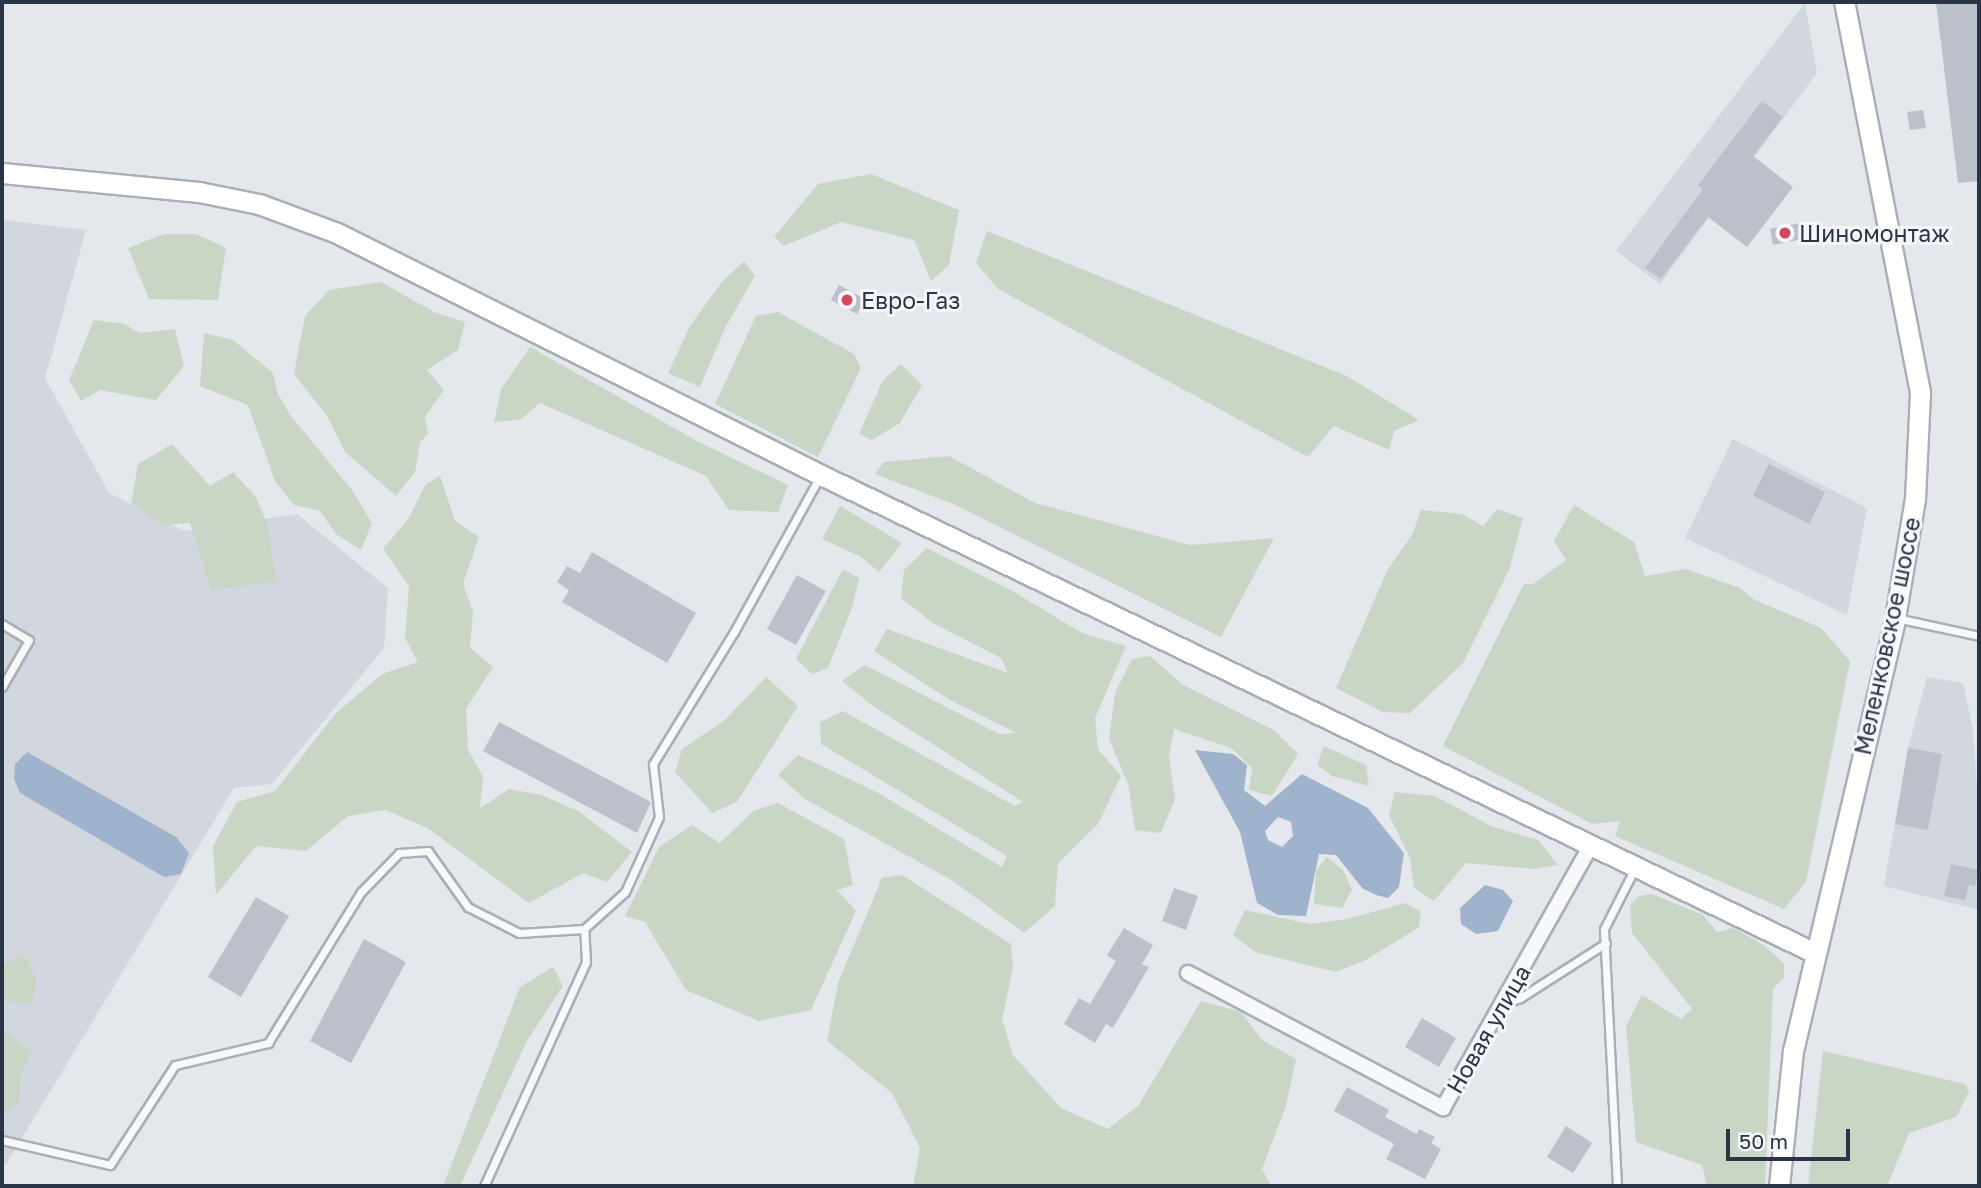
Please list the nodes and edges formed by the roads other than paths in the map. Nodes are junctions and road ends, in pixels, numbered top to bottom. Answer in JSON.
{"nodes":[{"id":1,"x":1844,"y":2,"type":"edge"},
{"id":2,"x":2,"y":173,"type":"edge"},
{"id":3,"x":821,"y":475,"type":"junction"},
{"id":4,"x":1895,"y":618,"type":"junction"},
{"id":5,"x":2,"y":624,"type":"edge"},
{"id":6,"x":1979,"y":636,"type":"edge"},
{"id":7,"x":2,"y":687,"type":"edge"},
{"id":8,"x":1591,"y":845,"type":"junction"},
{"id":9,"x":1635,"y":867,"type":"junction"},
{"id":10,"x":584,"y":929,"type":"junction"},
{"id":11,"x":1606,"y":943,"type":"junction"},
{"id":12,"x":1813,"y":952,"type":"junction"},
{"id":13,"x":1188,"y":973,"type":"dead end"},
{"id":14,"x":1504,"y":1003,"type":"junction"},
{"id":15,"x":2,"y":1140,"type":"edge"},
{"id":16,"x":484,"y":1186,"type":"edge"},
{"id":17,"x":1617,"y":1186,"type":"edge"},
{"id":18,"x":1779,"y":1186,"type":"edge"}],
"edges":[{"from":1,"to":4,"type":"street","name":"Меленковское шоссе"},
{"from":2,"to":3,"type":"street"},
{"from":3,"to":8,"type":"street"},
{"from":3,"to":10,"type":"lane"},
{"from":4,"to":6,"type":"lane"},
{"from":4,"to":12,"type":"street","name":"Меленковское шоссе"},
{"from":5,"to":7,"type":"lane"},
{"from":8,"to":9,"type":"street"},
{"from":8,"to":14,"type":"street","name":"Новая улица"},
{"from":9,"to":11,"type":"lane"},
{"from":9,"to":12,"type":"street"},
{"from":10,"to":15,"type":"lane"},
{"from":10,"to":16,"type":"lane"},
{"from":11,"to":14,"type":"lane"},
{"from":11,"to":17,"type":"lane"},
{"from":12,"to":18,"type":"street","name":"Меленковское шоссе"},
{"from":13,"to":14,"type":"street","name":"Новая улица"}]}
